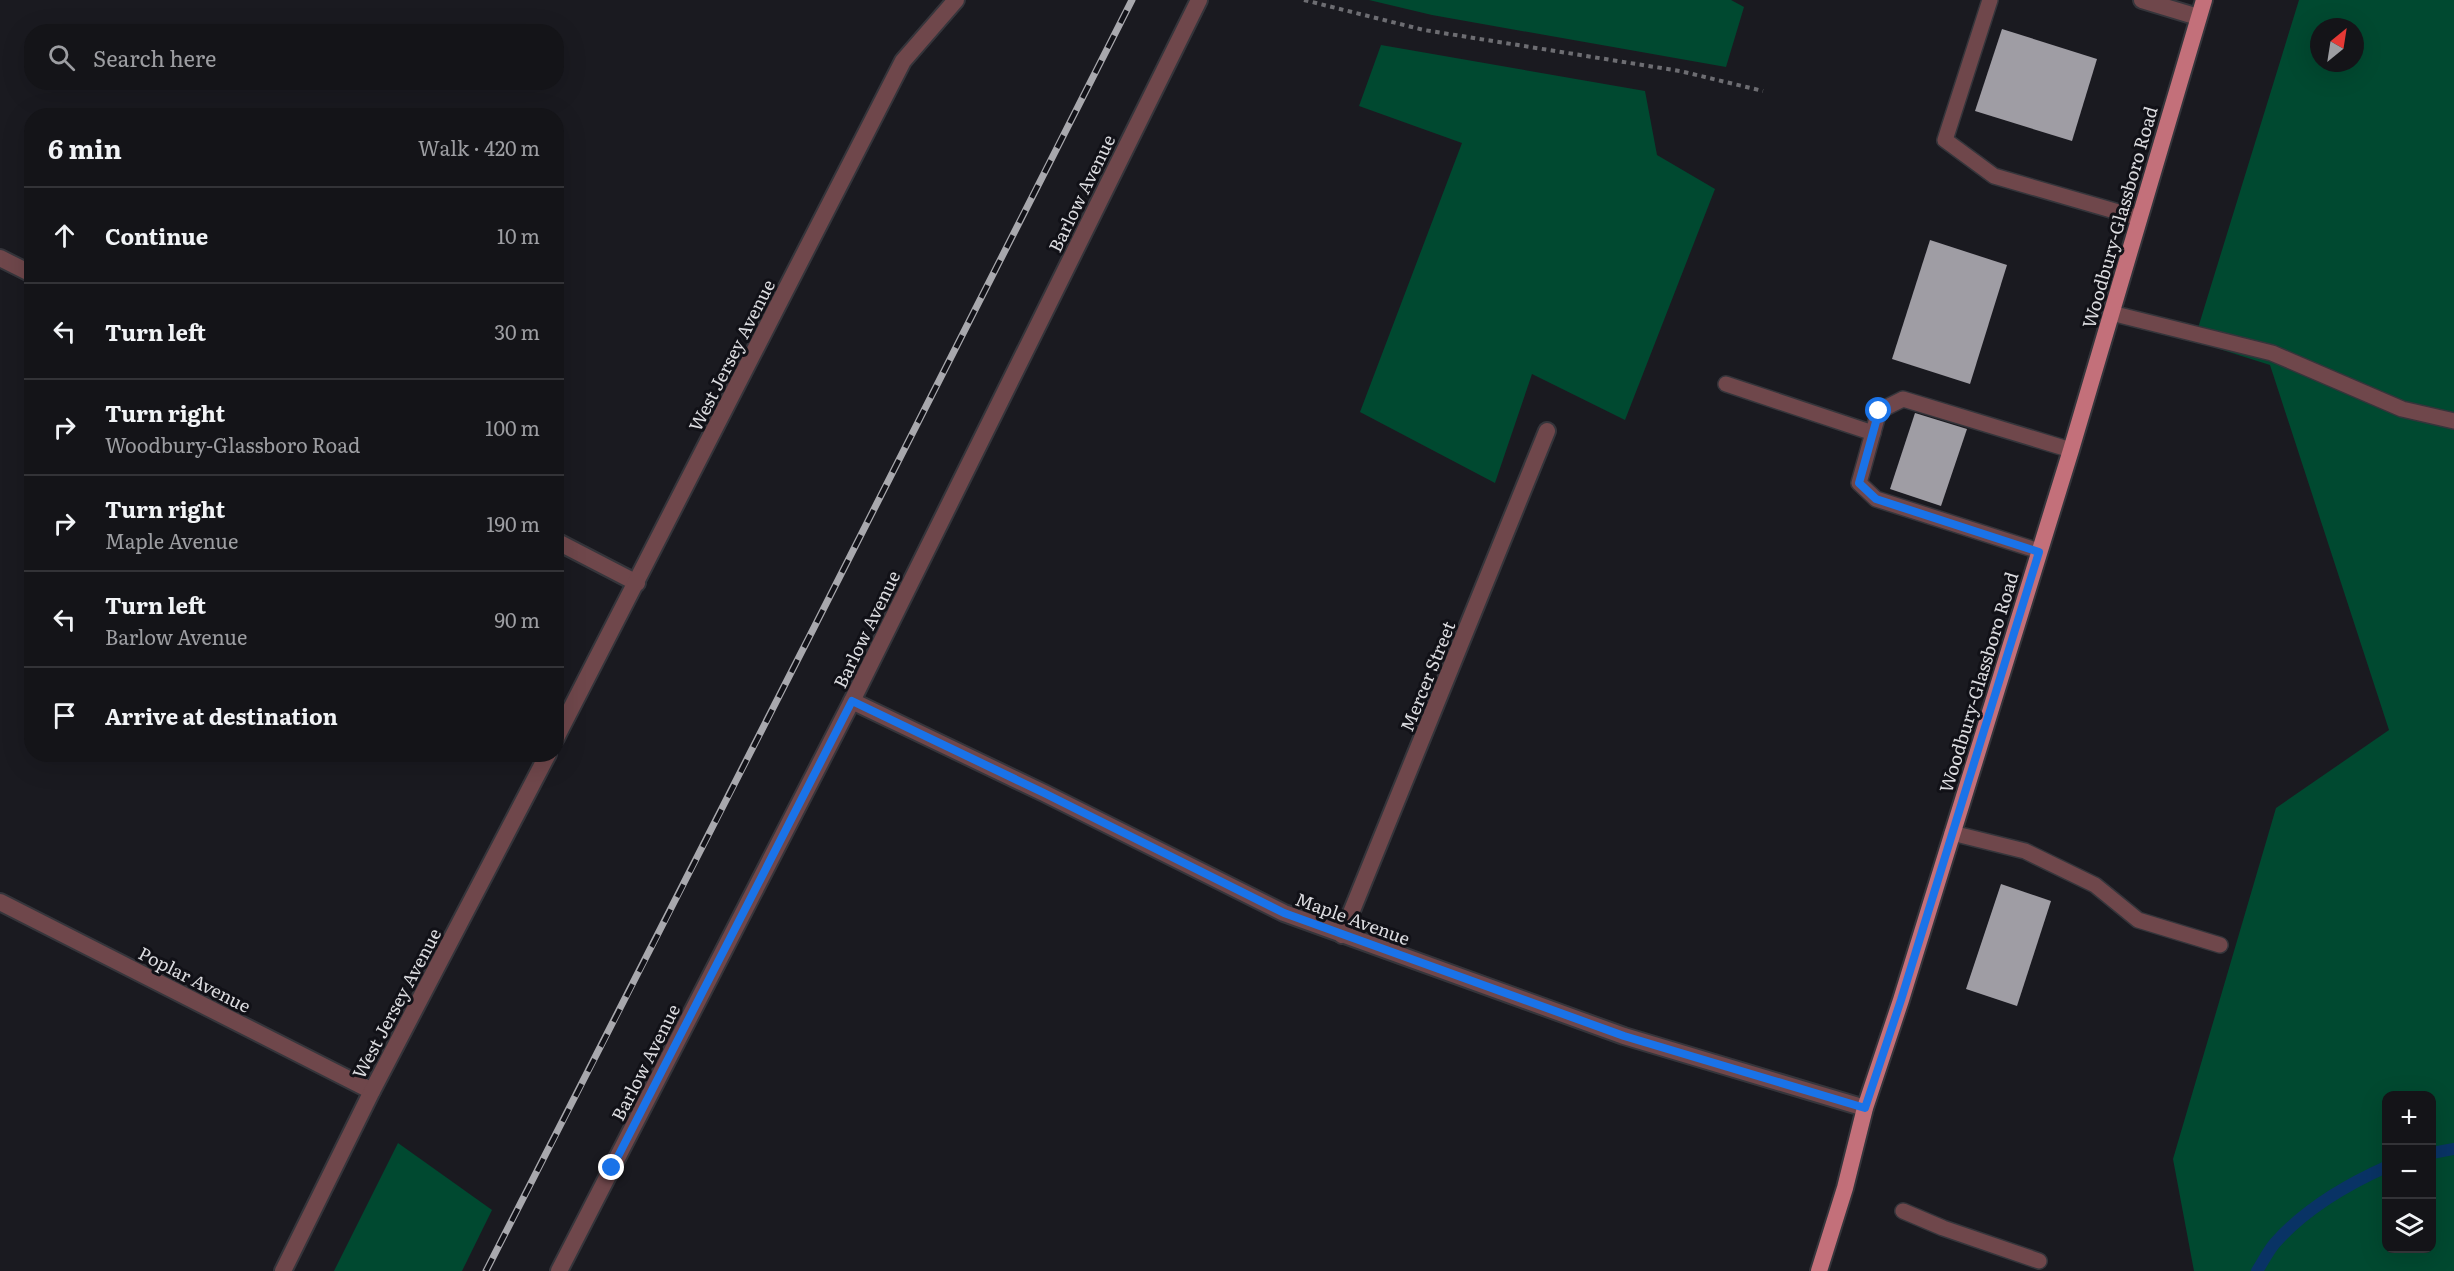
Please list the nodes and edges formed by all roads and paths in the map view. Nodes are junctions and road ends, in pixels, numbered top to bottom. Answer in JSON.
{"nodes":[{"id":1,"x":956,"y":0,"type":"edge"},
{"id":2,"x":1198,"y":0,"type":"edge"},
{"id":3,"x":1304,"y":0,"type":"edge"},
{"id":4,"x":1990,"y":0,"type":"edge"},
{"id":5,"x":2142,"y":0,"type":"edge"},
{"id":6,"x":2204,"y":0,"type":"edge"},
{"id":7,"x":2198,"y":17,"type":"junction"},
{"id":8,"x":1763,"y":92,"type":"dead end"},
{"id":9,"x":2139,"y":218,"type":"junction"},
{"id":10,"x":0,"y":258,"type":"edge"},
{"id":11,"x":24,"y":270,"type":"edge"},
{"id":12,"x":2111,"y":313,"type":"junction"},
{"id":13,"x":1726,"y":384,"type":"dead end"},
{"id":14,"x":2454,"y":421,"type":"edge"},
{"id":15,"x":1547,"y":431,"type":"dead end"},
{"id":16,"x":1873,"y":433,"type":"junction"},
{"id":17,"x":2071,"y":450,"type":"junction"},
{"id":18,"x":564,"y":546,"type":"edge"},
{"id":19,"x":2039,"y":552,"type":"junction"},
{"id":20,"x":638,"y":583,"type":"junction"},
{"id":21,"x":852,"y":701,"type":"junction"},
{"id":22,"x":564,"y":723,"type":"edge"},
{"id":23,"x":544,"y":762,"type":"edge"},
{"id":24,"x":1952,"y":833,"type":"junction"},
{"id":25,"x":0,"y":902,"type":"edge"},
{"id":26,"x":1342,"y":935,"type":"junction"},
{"id":27,"x":2220,"y":945,"type":"dead end"},
{"id":28,"x":372,"y":1091,"type":"junction"},
{"id":29,"x":1865,"y":1108,"type":"junction"},
{"id":30,"x":1903,"y":1211,"type":"dead end"},
{"id":31,"x":2039,"y":1261,"type":"dead end"},
{"id":32,"x":283,"y":1271,"type":"edge"},
{"id":33,"x":560,"y":1271,"type":"edge"},
{"id":34,"x":1820,"y":1271,"type":"edge"}],
"edges":[{"from":1,"to":20,"type":"street","name":"West Jersey Avenue"},
{"from":2,"to":21,"type":"street","name":"Barlow Avenue"},
{"from":3,"to":8,"type":"path"},
{"from":4,"to":9,"type":"lane"},
{"from":5,"to":7,"type":"street"},
{"from":6,"to":7,"type":"main road","name":"Woodbury-Glassboro Road"},
{"from":7,"to":9,"type":"main road","name":"Woodbury-Glassboro Road"},
{"from":9,"to":12,"type":"main road","name":"Woodbury-Glassboro Road"},
{"from":10,"to":11,"type":"street"},
{"from":12,"to":14,"type":"lane"},
{"from":12,"to":17,"type":"main road","name":"Woodbury-Glassboro Road"},
{"from":13,"to":16,"type":"lane"},
{"from":15,"to":26,"type":"street","name":"Mercer Street"},
{"from":16,"to":17,"type":"lane"},
{"from":16,"to":19,"type":"lane"},
{"from":17,"to":19,"type":"main road","name":"Woodbury-Glassboro Road"},
{"from":18,"to":20,"type":"street"},
{"from":19,"to":24,"type":"main road","name":"Woodbury-Glassboro Road"},
{"from":20,"to":22,"type":"street","name":"West Jersey Avenue"},
{"from":21,"to":26,"type":"street","name":"Maple Avenue"},
{"from":21,"to":33,"type":"street","name":"Barlow Avenue"},
{"from":23,"to":28,"type":"street","name":"West Jersey Avenue"},
{"from":24,"to":27,"type":"lane"},
{"from":24,"to":29,"type":"main road","name":"Woodbury-Glassboro Road"},
{"from":25,"to":28,"type":"street","name":"Poplar Avenue"},
{"from":26,"to":29,"type":"street","name":"Maple Avenue"},
{"from":28,"to":32,"type":"street","name":"West Jersey Avenue"},
{"from":29,"to":34,"type":"main road","name":"Woodbury-Glassboro Road"},
{"from":30,"to":31,"type":"lane"}]}
